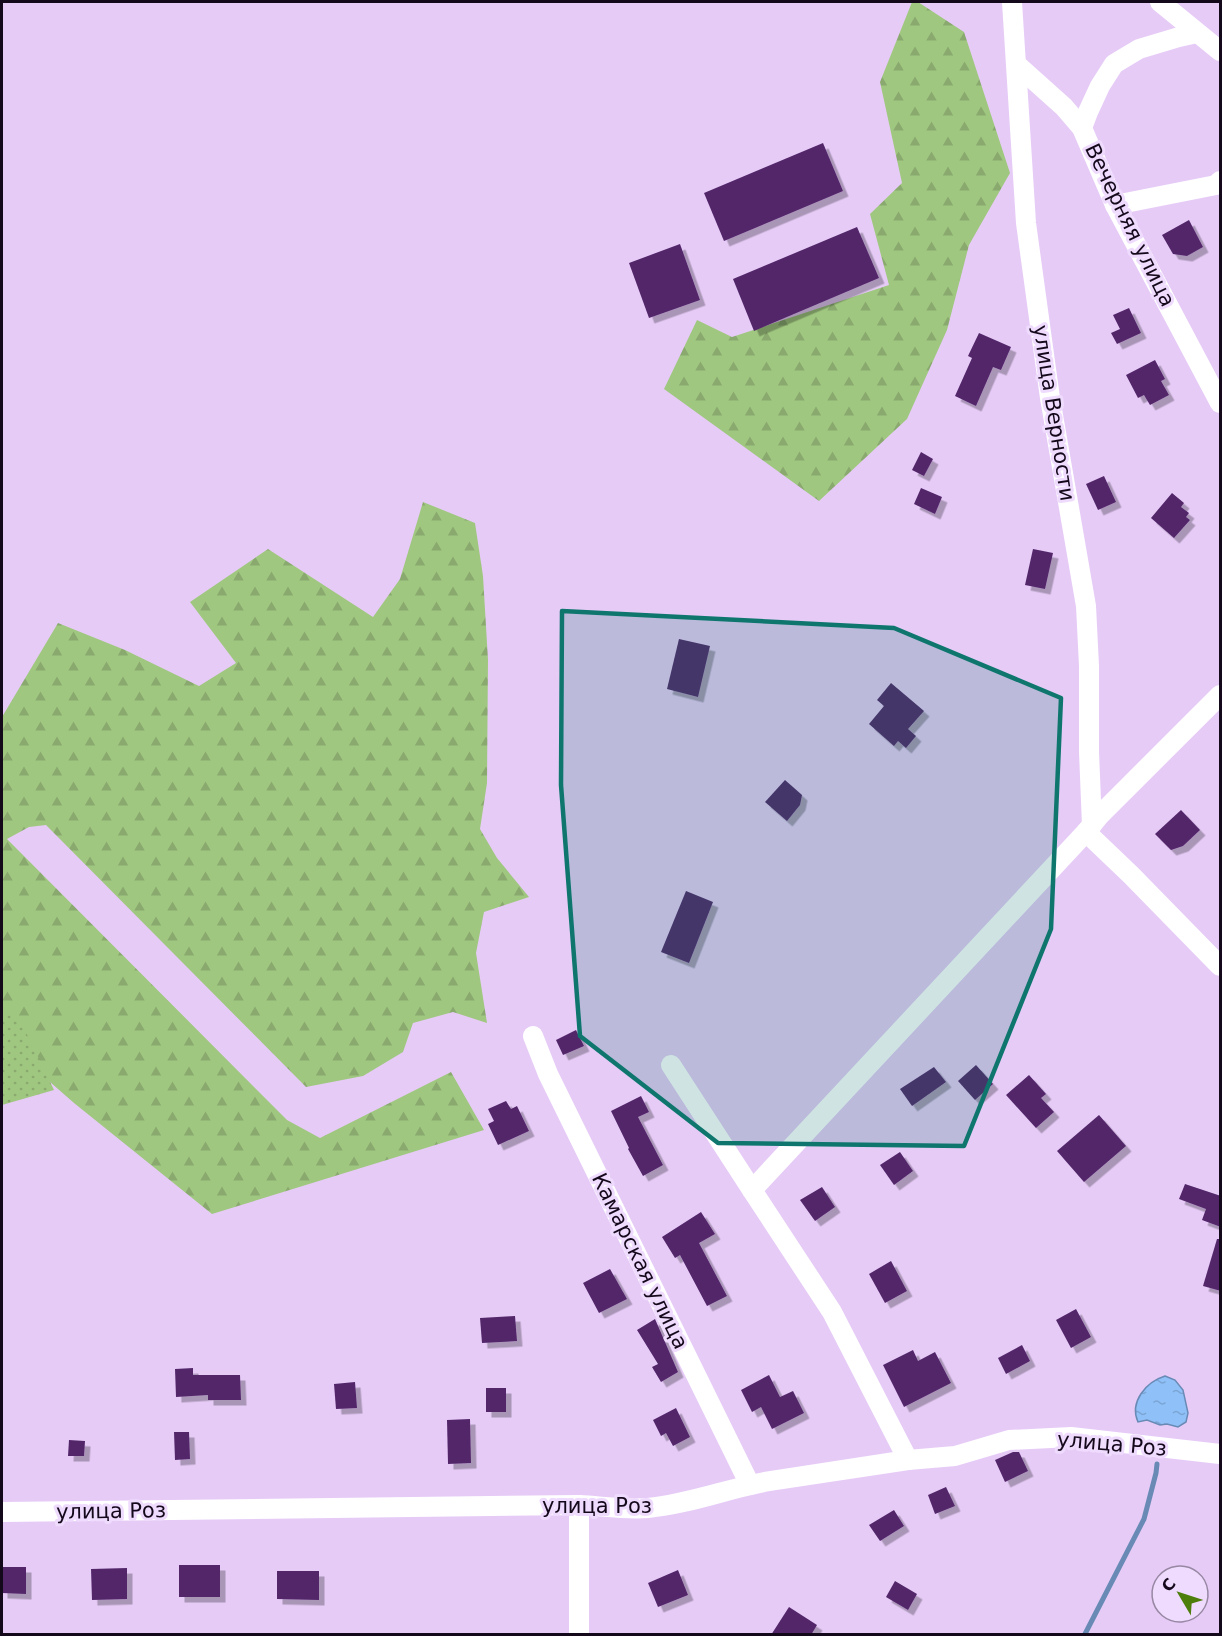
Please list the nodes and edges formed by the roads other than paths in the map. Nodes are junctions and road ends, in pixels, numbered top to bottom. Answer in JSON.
{"nodes":[{"id":1,"x":1012,"y":2,"type":"edge"},
{"id":2,"x":1160,"y":2,"type":"edge"},
{"id":3,"x":1197,"y":33,"type":"junction"},
{"id":4,"x":1221,"y":51,"type":"edge"},
{"id":5,"x":1017,"y":64,"type":"junction"},
{"id":6,"x":1082,"y":128,"type":"junction"},
{"id":7,"x":1221,"y":181,"type":"edge"},
{"id":8,"x":1115,"y":204,"type":"junction"},
{"id":9,"x":1221,"y":403,"type":"edge"},
{"id":10,"x":1221,"y":695,"type":"edge"},
{"id":11,"x":1089,"y":829,"type":"junction"},
{"id":12,"x":1221,"y":966,"type":"edge"},
{"id":13,"x":534,"y":1036,"type":"dead end"},
{"id":14,"x":671,"y":1065,"type":"dead end"},
{"id":15,"x":752,"y":1190,"type":"junction"},
{"id":16,"x":1221,"y":1454,"type":"edge"},
{"id":17,"x":908,"y":1460,"type":"junction"},
{"id":18,"x":750,"y":1485,"type":"junction"},
{"id":19,"x":579,"y":1505,"type":"junction"},
{"id":20,"x":2,"y":1512,"type":"edge"},
{"id":21,"x":579,"y":1635,"type":"edge"}],
"edges":[{"from":1,"to":5,"type":"street","name":"улица Верности"},
{"from":2,"to":3,"type":"street"},
{"from":3,"to":4,"type":"street"},
{"from":3,"to":6,"type":"street"},
{"from":5,"to":6,"type":"street","name":"Вечерняя улица"},
{"from":5,"to":11,"type":"street","name":"улица Верности"},
{"from":6,"to":8,"type":"street","name":"Вечерняя улица"},
{"from":7,"to":8,"type":"street"},
{"from":8,"to":9,"type":"street","name":"Вечерняя улица"},
{"from":10,"to":11,"type":"street"},
{"from":11,"to":12,"type":"street"},
{"from":11,"to":15,"type":"street"},
{"from":13,"to":18,"type":"street","name":"Камарская улица"},
{"from":14,"to":15,"type":"street"},
{"from":15,"to":17,"type":"street"},
{"from":16,"to":17,"type":"street","name":"улица Роз"},
{"from":17,"to":18,"type":"street","name":"улица Роз"},
{"from":18,"to":19,"type":"street","name":"улица Роз"},
{"from":19,"to":20,"type":"street","name":"улица Роз"},
{"from":19,"to":21,"type":"street"}]}
